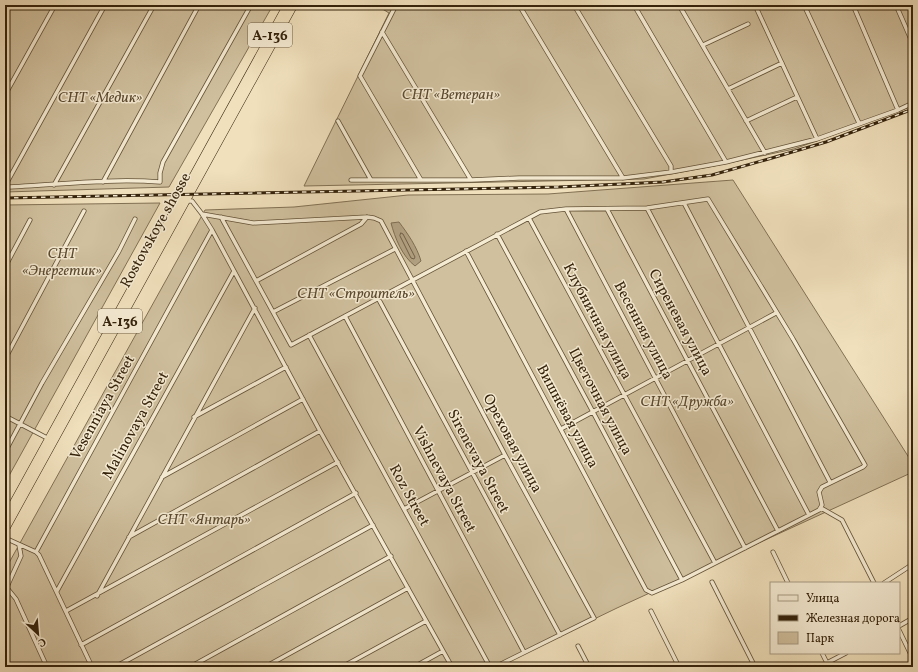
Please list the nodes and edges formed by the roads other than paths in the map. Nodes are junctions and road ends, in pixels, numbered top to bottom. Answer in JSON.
{"nodes":[{"id":1,"x":55,"y":5,"type":"edge"},
{"id":2,"x":105,"y":5,"type":"edge"},
{"id":3,"x":154,"y":5,"type":"edge"},
{"id":4,"x":199,"y":5,"type":"edge"},
{"id":5,"x":251,"y":5,"type":"edge"},
{"id":6,"x":287,"y":5,"type":"edge"},
{"id":7,"x":294,"y":5,"type":"edge"},
{"id":8,"x":396,"y":5,"type":"edge"},
{"id":9,"x":520,"y":5,"type":"edge"},
{"id":10,"x":574,"y":5,"type":"edge"},
{"id":11,"x":634,"y":5,"type":"edge"},
{"id":12,"x":679,"y":5,"type":"edge"},
{"id":13,"x":755,"y":5,"type":"edge"},
{"id":14,"x":804,"y":5,"type":"edge"},
{"id":15,"x":853,"y":5,"type":"edge"},
{"id":16,"x":896,"y":5,"type":"edge"},
{"id":17,"x":748,"y":24,"type":"dead end"},
{"id":18,"x":382,"y":32,"type":"junction"},
{"id":19,"x":913,"y":44,"type":"edge"},
{"id":20,"x":703,"y":46,"type":"junction"},
{"id":21,"x":782,"y":63,"type":"junction"},
{"id":22,"x":728,"y":88,"type":"junction"},
{"id":23,"x":5,"y":95,"type":"edge"},
{"id":24,"x":797,"y":96,"type":"junction"},
{"id":25,"x":913,"y":103,"type":"edge"},
{"id":26,"x":898,"y":110,"type":"junction"},
{"id":27,"x":746,"y":120,"type":"junction"},
{"id":28,"x":338,"y":121,"type":"dead end"},
{"id":29,"x":859,"y":123,"type":"junction"},
{"id":30,"x":817,"y":139,"type":"junction"},
{"id":31,"x":765,"y":153,"type":"junction"},
{"id":32,"x":726,"y":162,"type":"junction"},
{"id":33,"x":671,"y":172,"type":"junction"},
{"id":34,"x":623,"y":178,"type":"junction"},
{"id":35,"x":351,"y":180,"type":"dead end"},
{"id":36,"x":371,"y":180,"type":"junction"},
{"id":37,"x":421,"y":180,"type":"junction"},
{"id":38,"x":471,"y":180,"type":"junction"},
{"id":39,"x":103,"y":182,"type":"junction"},
{"id":40,"x":54,"y":185,"type":"junction"},
{"id":41,"x":5,"y":187,"type":"edge"},
{"id":42,"x":183,"y":200,"type":"junction"},
{"id":43,"x":684,"y":203,"type":"junction"},
{"id":44,"x":607,"y":208,"type":"junction"},
{"id":45,"x":647,"y":208,"type":"junction"},
{"id":46,"x":566,"y":209,"type":"junction"},
{"id":47,"x":84,"y":211,"type":"dead end"},
{"id":48,"x":202,"y":214,"type":"junction"},
{"id":49,"x":221,"y":217,"type":"junction"},
{"id":50,"x":367,"y":217,"type":"junction"},
{"id":51,"x":529,"y":218,"type":"junction"},
{"id":52,"x":135,"y":219,"type":"dead end"},
{"id":53,"x":30,"y":220,"type":"dead end"},
{"id":54,"x":212,"y":230,"type":"junction"},
{"id":55,"x":497,"y":234,"type":"junction"},
{"id":56,"x":395,"y":249,"type":"junction"},
{"id":57,"x":466,"y":251,"type":"junction"},
{"id":58,"x":5,"y":267,"type":"edge"},
{"id":59,"x":234,"y":271,"type":"junction"},
{"id":60,"x":412,"y":280,"type":"junction"},
{"id":61,"x":256,"y":281,"type":"junction"},
{"id":62,"x":378,"y":298,"type":"junction"},
{"id":63,"x":255,"y":308,"type":"junction"},
{"id":64,"x":273,"y":312,"type":"junction"},
{"id":65,"x":776,"y":313,"type":"junction"},
{"id":66,"x":345,"y":316,"type":"junction"},
{"id":67,"x":750,"y":328,"type":"junction"},
{"id":68,"x":309,"y":335,"type":"junction"},
{"id":69,"x":718,"y":345,"type":"junction"},
{"id":70,"x":5,"y":358,"type":"edge"},
{"id":71,"x":688,"y":361,"type":"junction"},
{"id":72,"x":286,"y":367,"type":"junction"},
{"id":73,"x":656,"y":379,"type":"junction"},
{"id":74,"x":625,"y":396,"type":"junction"},
{"id":75,"x":303,"y":399,"type":"junction"},
{"id":76,"x":594,"y":412,"type":"junction"},
{"id":77,"x":5,"y":416,"type":"edge"},
{"id":78,"x":193,"y":418,"type":"junction"},
{"id":79,"x":21,"y":424,"type":"junction"},
{"id":80,"x":561,"y":429,"type":"junction"},
{"id":81,"x":320,"y":431,"type":"junction"},
{"id":82,"x":51,"y":440,"type":"junction"},
{"id":83,"x":5,"y":452,"type":"edge"},
{"id":84,"x":505,"y":455,"type":"junction"},
{"id":85,"x":338,"y":462,"type":"junction"},
{"id":86,"x":472,"y":473,"type":"junction"},
{"id":87,"x":162,"y":477,"type":"junction"},
{"id":88,"x":830,"y":482,"type":"junction"},
{"id":89,"x":437,"y":491,"type":"junction"},
{"id":90,"x":356,"y":493,"type":"junction"},
{"id":91,"x":821,"y":508,"type":"junction"},
{"id":92,"x":404,"y":509,"type":"junction"},
{"id":93,"x":809,"y":515,"type":"junction"},
{"id":94,"x":5,"y":518,"type":"edge"},
{"id":95,"x":373,"y":525,"type":"junction"},
{"id":96,"x":5,"y":530,"type":"edge"},
{"id":97,"x":778,"y":531,"type":"junction"},
{"id":98,"x":5,"y":538,"type":"edge"},
{"id":99,"x":128,"y":538,"type":"junction"},
{"id":100,"x":19,"y":545,"type":"junction"},
{"id":101,"x":745,"y":548,"type":"junction"},
{"id":102,"x":773,"y":552,"type":"dead end"},
{"id":103,"x":38,"y":554,"type":"junction"},
{"id":104,"x":391,"y":556,"type":"junction"},
{"id":105,"x":715,"y":563,"type":"junction"},
{"id":106,"x":913,"y":564,"type":"edge"},
{"id":107,"x":682,"y":580,"type":"junction"},
{"id":108,"x":712,"y":582,"type":"dead end"},
{"id":109,"x":788,"y":582,"type":"edge"},
{"id":110,"x":873,"y":582,"type":"edge"},
{"id":111,"x":886,"y":582,"type":"edge"},
{"id":112,"x":408,"y":588,"type":"junction"},
{"id":113,"x":6,"y":589,"type":"edge"},
{"id":114,"x":57,"y":591,"type":"junction"},
{"id":115,"x":97,"y":596,"type":"junction"},
{"id":116,"x":651,"y":611,"type":"dead end"},
{"id":117,"x":66,"y":612,"type":"junction"},
{"id":118,"x":913,"y":618,"type":"edge"},
{"id":119,"x":426,"y":621,"type":"junction"},
{"id":120,"x":900,"y":625,"type":"edge"},
{"id":121,"x":900,"y":632,"type":"edge"},
{"id":122,"x":560,"y":634,"type":"junction"},
{"id":123,"x":81,"y":645,"type":"junction"},
{"id":124,"x":578,"y":646,"type":"dead end"},
{"id":125,"x":443,"y":651,"type":"junction"},
{"id":126,"x":524,"y":652,"type":"junction"},
{"id":127,"x":822,"y":654,"type":"edge"},
{"id":128,"x":844,"y":654,"type":"edge"},
{"id":129,"x":913,"y":659,"type":"edge"},
{"id":130,"x":827,"y":663,"type":"junction"},
{"id":131,"x":47,"y":667,"type":"edge"},
{"id":132,"x":92,"y":667,"type":"edge"},
{"id":133,"x":115,"y":667,"type":"edge"},
{"id":134,"x":190,"y":667,"type":"edge"},
{"id":135,"x":265,"y":667,"type":"edge"},
{"id":136,"x":342,"y":667,"type":"edge"},
{"id":137,"x":414,"y":667,"type":"edge"},
{"id":138,"x":452,"y":667,"type":"edge"},
{"id":139,"x":490,"y":667,"type":"edge"},
{"id":140,"x":495,"y":667,"type":"edge"},
{"id":141,"x":588,"y":667,"type":"edge"},
{"id":142,"x":678,"y":667,"type":"edge"},
{"id":143,"x":755,"y":667,"type":"edge"},
{"id":144,"x":819,"y":667,"type":"edge"},
{"id":145,"x":829,"y":667,"type":"edge"}],
"edges":[{"from":1,"to":23,"type":"street"},
{"from":2,"to":41,"type":"street"},
{"from":3,"to":40,"type":"street"},
{"from":4,"to":39,"type":"street"},
{"from":5,"to":39,"type":"street"},
{"from":6,"to":42,"type":"highway","name":"Rostovskoye shosse","number":"А-136"},
{"from":7,"to":42,"type":"highway","name":"Rostovskoye shosse","number":"А-136"},
{"from":8,"to":18,"type":"street"},
{"from":9,"to":34,"type":"street"},
{"from":10,"to":33,"type":"street"},
{"from":11,"to":32,"type":"street"},
{"from":12,"to":20,"type":"street"},
{"from":13,"to":21,"type":"street"},
{"from":14,"to":29,"type":"street"},
{"from":15,"to":26,"type":"street"},
{"from":16,"to":19,"type":"street"},
{"from":17,"to":20,"type":"street"},
{"from":18,"to":37,"type":"street"},
{"from":18,"to":38,"type":"street"},
{"from":20,"to":22,"type":"street"},
{"from":21,"to":22,"type":"street"},
{"from":21,"to":24,"type":"street"},
{"from":22,"to":27,"type":"street"},
{"from":24,"to":27,"type":"street"},
{"from":24,"to":30,"type":"street"},
{"from":25,"to":26,"type":"street"},
{"from":26,"to":29,"type":"street"},
{"from":27,"to":31,"type":"street"},
{"from":28,"to":36,"type":"street"},
{"from":29,"to":30,"type":"street"},
{"from":30,"to":31,"type":"street"},
{"from":31,"to":32,"type":"street"},
{"from":32,"to":33,"type":"street"},
{"from":33,"to":34,"type":"street"},
{"from":34,"to":38,"type":"street"},
{"from":35,"to":36,"type":"street"},
{"from":36,"to":37,"type":"street"},
{"from":37,"to":38,"type":"street"},
{"from":39,"to":40,"type":"street"},
{"from":40,"to":41,"type":"street"},
{"from":42,"to":48,"type":"street"},
{"from":42,"to":82,"type":"highway","name":"Rostovskoye shosse","number":"А-136"},
{"from":43,"to":45,"type":"street"},
{"from":43,"to":65,"type":"street"},
{"from":43,"to":67,"type":"street"},
{"from":44,"to":45,"type":"street"},
{"from":44,"to":46,"type":"street"},
{"from":44,"to":71,"type":"street","name":"Сиреневая улица"},
{"from":45,"to":69,"type":"street"},
{"from":46,"to":51,"type":"street"},
{"from":46,"to":73,"type":"street","name":"Весенняя улица"},
{"from":47,"to":70,"type":"street"},
{"from":48,"to":49,"type":"street"},
{"from":48,"to":54,"type":"street"},
{"from":49,"to":50,"type":"street"},
{"from":49,"to":61,"type":"street"},
{"from":50,"to":56,"type":"street","name":"Ореховая улица"},
{"from":50,"to":61,"type":"street"},
{"from":51,"to":55,"type":"street"},
{"from":51,"to":74,"type":"street","name":"Клубничная улица"},
{"from":52,"to":79,"type":"street"},
{"from":53,"to":58,"type":"street"},
{"from":54,"to":59,"type":"street"},
{"from":54,"to":103,"type":"street","name":"Vesenniaya Street"},
{"from":55,"to":57,"type":"street"},
{"from":55,"to":76,"type":"street","name":"Цветочная улица"},
{"from":56,"to":60,"type":"street","name":"Ореховая улица"},
{"from":56,"to":64,"type":"street"},
{"from":57,"to":60,"type":"street"},
{"from":57,"to":80,"type":"street","name":"Вишнёвая улица"},
{"from":59,"to":63,"type":"street"},
{"from":59,"to":114,"type":"street","name":"Malinovaya Street"},
{"from":60,"to":62,"type":"street"},
{"from":60,"to":84,"type":"street","name":"Ореховая улица"},
{"from":61,"to":64,"type":"street"},
{"from":62,"to":66,"type":"street"},
{"from":62,"to":86,"type":"street","name":"Sirenevaya Street"},
{"from":63,"to":72,"type":"street"},
{"from":63,"to":78,"type":"street"},
{"from":64,"to":68,"type":"street"},
{"from":65,"to":67,"type":"street"},
{"from":65,"to":88,"type":"street"},
{"from":66,"to":68,"type":"street"},
{"from":66,"to":89,"type":"street","name":"Vishnevaya Street"},
{"from":67,"to":69,"type":"street"},
{"from":67,"to":88,"type":"street"},
{"from":68,"to":92,"type":"street","name":"Roz Street"},
{"from":69,"to":71,"type":"street"},
{"from":69,"to":93,"type":"street"},
{"from":71,"to":73,"type":"street"},
{"from":71,"to":97,"type":"street","name":"Сиреневая улица"},
{"from":72,"to":75,"type":"street"},
{"from":72,"to":78,"type":"street"},
{"from":73,"to":74,"type":"street"},
{"from":73,"to":101,"type":"street","name":"Весенняя улица"},
{"from":74,"to":76,"type":"street"},
{"from":74,"to":105,"type":"street","name":"Клубничная улица"},
{"from":75,"to":81,"type":"street"},
{"from":75,"to":87,"type":"street"},
{"from":76,"to":80,"type":"street"},
{"from":76,"to":107,"type":"street","name":"Цветочная улица"},
{"from":77,"to":79,"type":"street"},
{"from":78,"to":87,"type":"street"},
{"from":79,"to":82,"type":"street"},
{"from":79,"to":83,"type":"street"},
{"from":80,"to":107,"type":"street","name":"Вишнёвая улица"},
{"from":81,"to":85,"type":"street"},
{"from":81,"to":99,"type":"street"},
{"from":82,"to":94,"type":"highway","name":"Rostovskoye shosse","number":"А-136"},
{"from":82,"to":96,"type":"highway","name":"Rostovskoye shosse","number":"А-136"},
{"from":84,"to":86,"type":"street"},
{"from":84,"to":122,"type":"street","name":"Ореховая улица"},
{"from":85,"to":90,"type":"street"},
{"from":85,"to":115,"type":"street"},
{"from":86,"to":89,"type":"street"},
{"from":86,"to":122,"type":"street","name":"Sirenevaya Street"},
{"from":87,"to":99,"type":"street"},
{"from":88,"to":91,"type":"street"},
{"from":89,"to":92,"type":"street"},
{"from":89,"to":126,"type":"street","name":"Vishnevaya Street"},
{"from":90,"to":95,"type":"street"},
{"from":90,"to":123,"type":"street"},
{"from":91,"to":93,"type":"street"},
{"from":91,"to":110,"type":"street"},
{"from":92,"to":139,"type":"street","name":"Roz Street"},
{"from":93,"to":97,"type":"street"},
{"from":95,"to":104,"type":"street"},
{"from":95,"to":133,"type":"street"},
{"from":97,"to":101,"type":"street"},
{"from":98,"to":100,"type":"street"},
{"from":99,"to":115,"type":"street"},
{"from":100,"to":103,"type":"street"},
{"from":100,"to":113,"type":"street"},
{"from":101,"to":105,"type":"street"},
{"from":102,"to":109,"type":"street"},
{"from":103,"to":114,"type":"street"},
{"from":104,"to":112,"type":"street"},
{"from":104,"to":134,"type":"street"},
{"from":105,"to":107,"type":"street"},
{"from":106,"to":111,"type":"street"},
{"from":108,"to":143,"type":"street"},
{"from":112,"to":119,"type":"street"},
{"from":112,"to":135,"type":"street"},
{"from":113,"to":131,"type":"street"},
{"from":114,"to":117,"type":"street"},
{"from":115,"to":117,"type":"street"},
{"from":116,"to":142,"type":"street"},
{"from":117,"to":123,"type":"street"},
{"from":118,"to":120,"type":"street"},
{"from":119,"to":125,"type":"street"},
{"from":119,"to":136,"type":"street"},
{"from":121,"to":129,"type":"street"},
{"from":122,"to":126,"type":"street"},
{"from":123,"to":132,"type":"street"},
{"from":124,"to":141,"type":"street"},
{"from":125,"to":137,"type":"street"},
{"from":125,"to":138,"type":"street"},
{"from":126,"to":140,"type":"street"},
{"from":127,"to":130,"type":"street"},
{"from":128,"to":130,"type":"street"},
{"from":130,"to":144,"type":"street"},
{"from":130,"to":145,"type":"street"}]}
